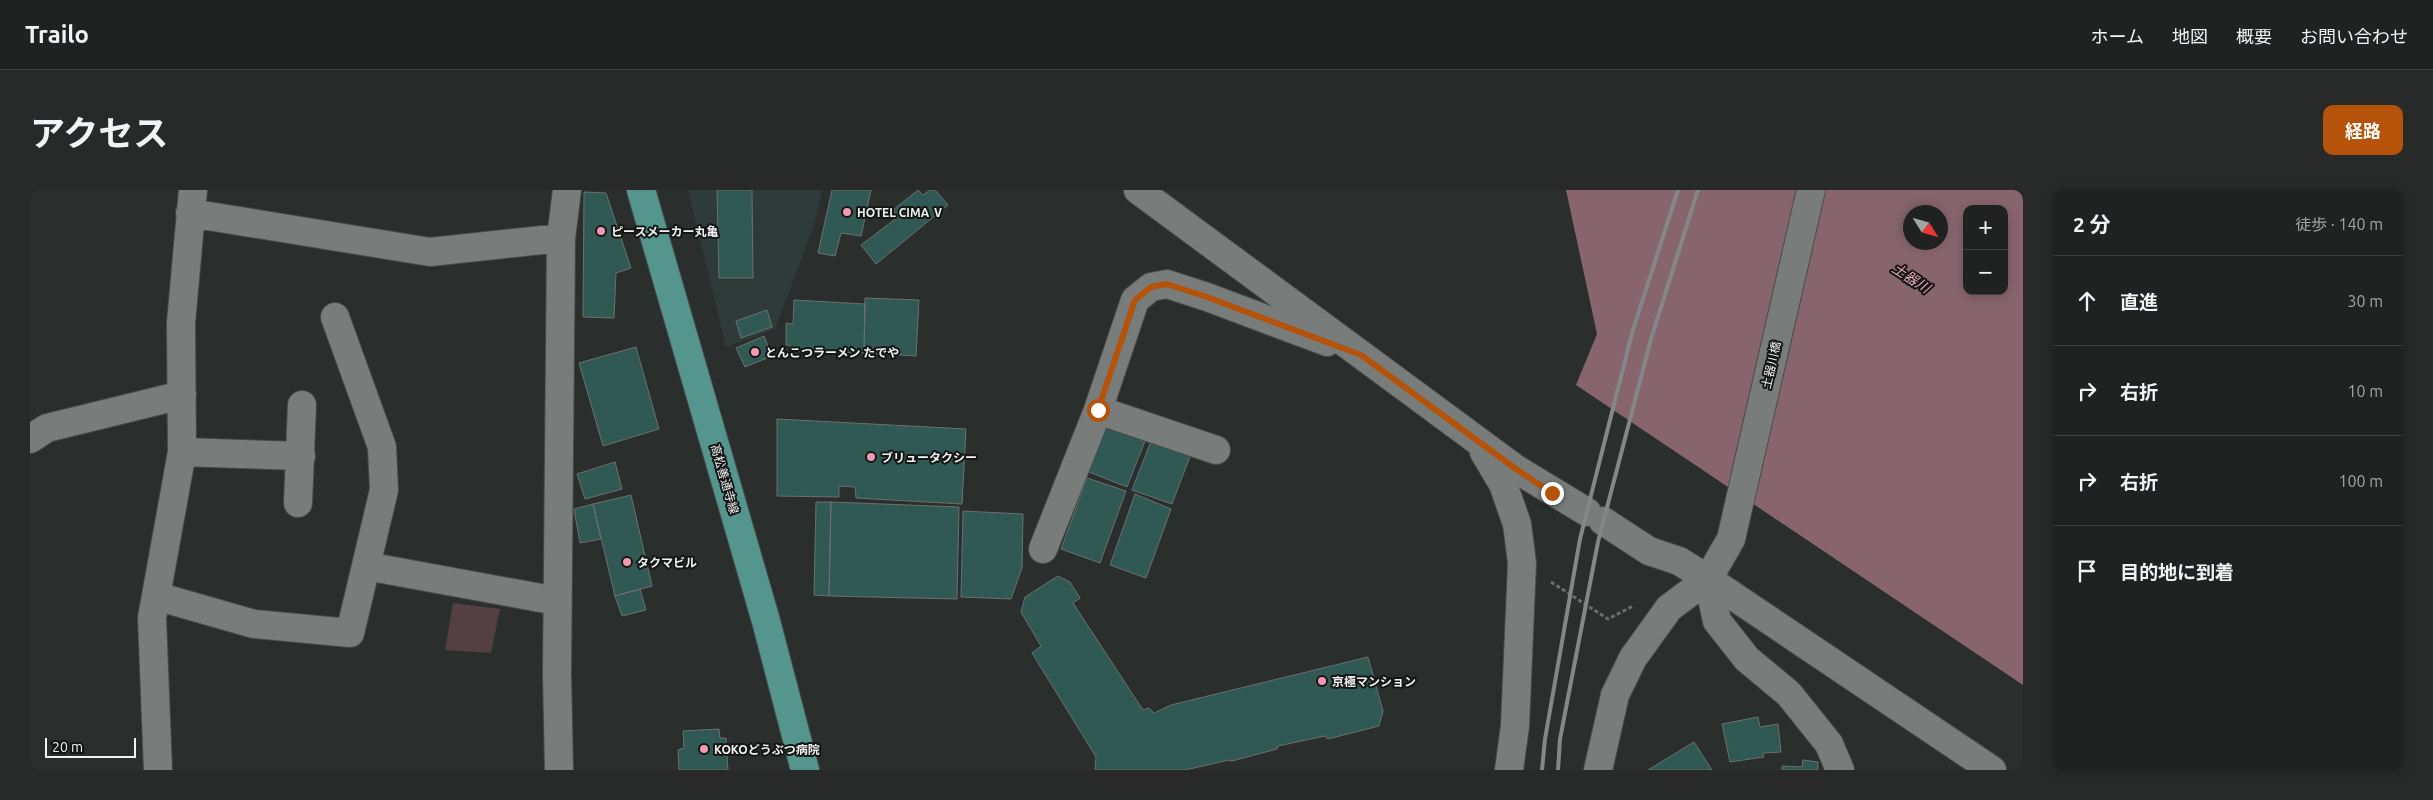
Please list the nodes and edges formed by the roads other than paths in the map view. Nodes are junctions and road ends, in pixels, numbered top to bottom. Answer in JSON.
{"nodes":[{"id":1,"x":567,"y":190,"type":"edge"},
{"id":2,"x":641,"y":190,"type":"edge"},
{"id":3,"x":1138,"y":190,"type":"edge"},
{"id":4,"x":1811,"y":190,"type":"edge"},
{"id":5,"x":191,"y":202,"type":"edge"},
{"id":6,"x":560,"y":238,"type":"junction"},
{"id":7,"x":335,"y":317,"type":"dead end"},
{"id":8,"x":1361,"y":355,"type":"junction"},
{"id":9,"x":182,"y":395,"type":"junction"},
{"id":10,"x":302,"y":405,"type":"dead end"},
{"id":11,"x":1098,"y":410,"type":"junction"},
{"id":12,"x":30,"y":439,"type":"edge"},
{"id":13,"x":1477,"y":441,"type":"junction"},
{"id":14,"x":1216,"y":450,"type":"dead end"},
{"id":15,"x":182,"y":452,"type":"junction"},
{"id":16,"x":300,"y":456,"type":"junction"},
{"id":17,"x":298,"y":503,"type":"dead end"},
{"id":18,"x":1043,"y":549,"type":"dead end"},
{"id":19,"x":366,"y":566,"type":"junction"},
{"id":20,"x":1708,"y":579,"type":"junction"},
{"id":21,"x":156,"y":596,"type":"junction"},
{"id":22,"x":557,"y":601,"type":"junction"},
{"id":23,"x":158,"y":770,"type":"edge"},
{"id":24,"x":559,"y":770,"type":"edge"},
{"id":25,"x":805,"y":770,"type":"edge"},
{"id":26,"x":1509,"y":770,"type":"edge"},
{"id":27,"x":1598,"y":770,"type":"edge"},
{"id":28,"x":1840,"y":770,"type":"edge"},
{"id":29,"x":1992,"y":770,"type":"edge"}],
"edges":[{"from":1,"to":6,"type":"street"},
{"from":2,"to":25,"type":"main road","name":"高松善通寺線"},
{"from":3,"to":8,"type":"street"},
{"from":4,"to":20,"type":"street","name":"土器川橋"},
{"from":5,"to":6,"type":"street"},
{"from":5,"to":9,"type":"street"},
{"from":6,"to":22,"type":"street"},
{"from":7,"to":19,"type":"street"},
{"from":8,"to":11,"type":"street"},
{"from":8,"to":13,"type":"street"},
{"from":9,"to":12,"type":"street"},
{"from":9,"to":15,"type":"street"},
{"from":10,"to":16,"type":"street"},
{"from":11,"to":14,"type":"street"},
{"from":11,"to":18,"type":"street"},
{"from":13,"to":20,"type":"street"},
{"from":13,"to":26,"type":"street"},
{"from":15,"to":16,"type":"street"},
{"from":15,"to":21,"type":"street"},
{"from":16,"to":17,"type":"street"},
{"from":19,"to":21,"type":"street"},
{"from":19,"to":22,"type":"street"},
{"from":20,"to":27,"type":"street"},
{"from":20,"to":28,"type":"street"},
{"from":20,"to":29,"type":"street"},
{"from":21,"to":23,"type":"street"},
{"from":22,"to":24,"type":"street"}]}
